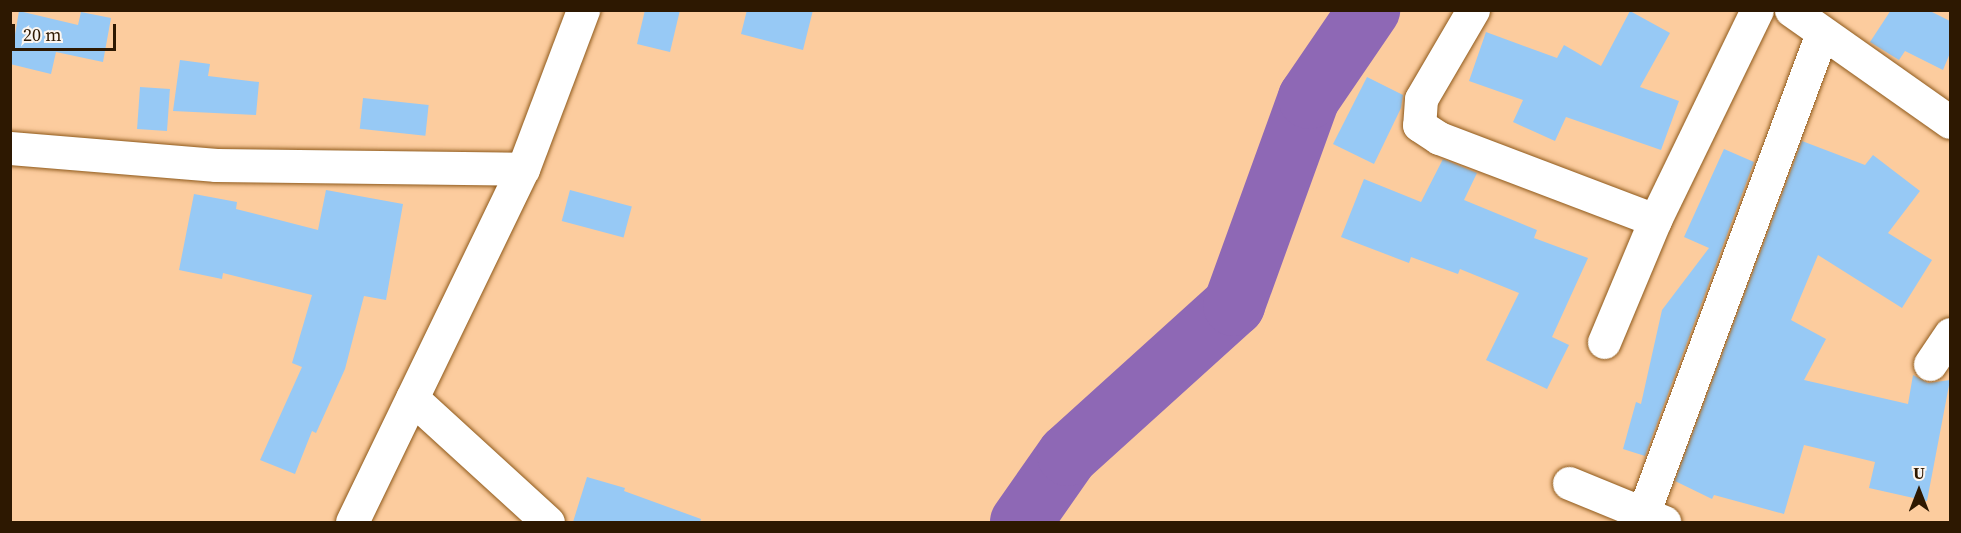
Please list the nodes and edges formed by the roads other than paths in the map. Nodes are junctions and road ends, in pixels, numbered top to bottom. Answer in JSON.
{"nodes":[{"id":1,"x":583,"y":10,"type":"edge"},
{"id":2,"x":1473,"y":10,"type":"edge"},
{"id":3,"x":1757,"y":10,"type":"edge"},
{"id":4,"x":1791,"y":10,"type":"edge"},
{"id":5,"x":1822,"y":33,"type":"junction"},
{"id":6,"x":1950,"y":122,"type":"edge"},
{"id":7,"x":10,"y":148,"type":"edge"},
{"id":8,"x":523,"y":170,"type":"junction"},
{"id":9,"x":1655,"y":220,"type":"junction"},
{"id":10,"x":1950,"y":334,"type":"edge"},
{"id":11,"x":1604,"y":342,"type":"dead end"},
{"id":12,"x":1930,"y":364,"type":"dead end"},
{"id":13,"x":412,"y":398,"type":"junction"},
{"id":14,"x":1569,"y":483,"type":"dead end"},
{"id":15,"x":1654,"y":518,"type":"edge"},
{"id":16,"x":352,"y":522,"type":"edge"},
{"id":17,"x":548,"y":522,"type":"edge"}],
"edges":[{"from":1,"to":8,"type":"street"},
{"from":2,"to":9,"type":"street"},
{"from":3,"to":9,"type":"street"},
{"from":4,"to":5,"type":"street"},
{"from":5,"to":6,"type":"street"},
{"from":5,"to":15,"type":"street"},
{"from":7,"to":8,"type":"street"},
{"from":8,"to":13,"type":"street"},
{"from":9,"to":11,"type":"street"},
{"from":10,"to":12,"type":"street"},
{"from":13,"to":16,"type":"street"},
{"from":13,"to":17,"type":"street"},
{"from":14,"to":15,"type":"street"}]}
